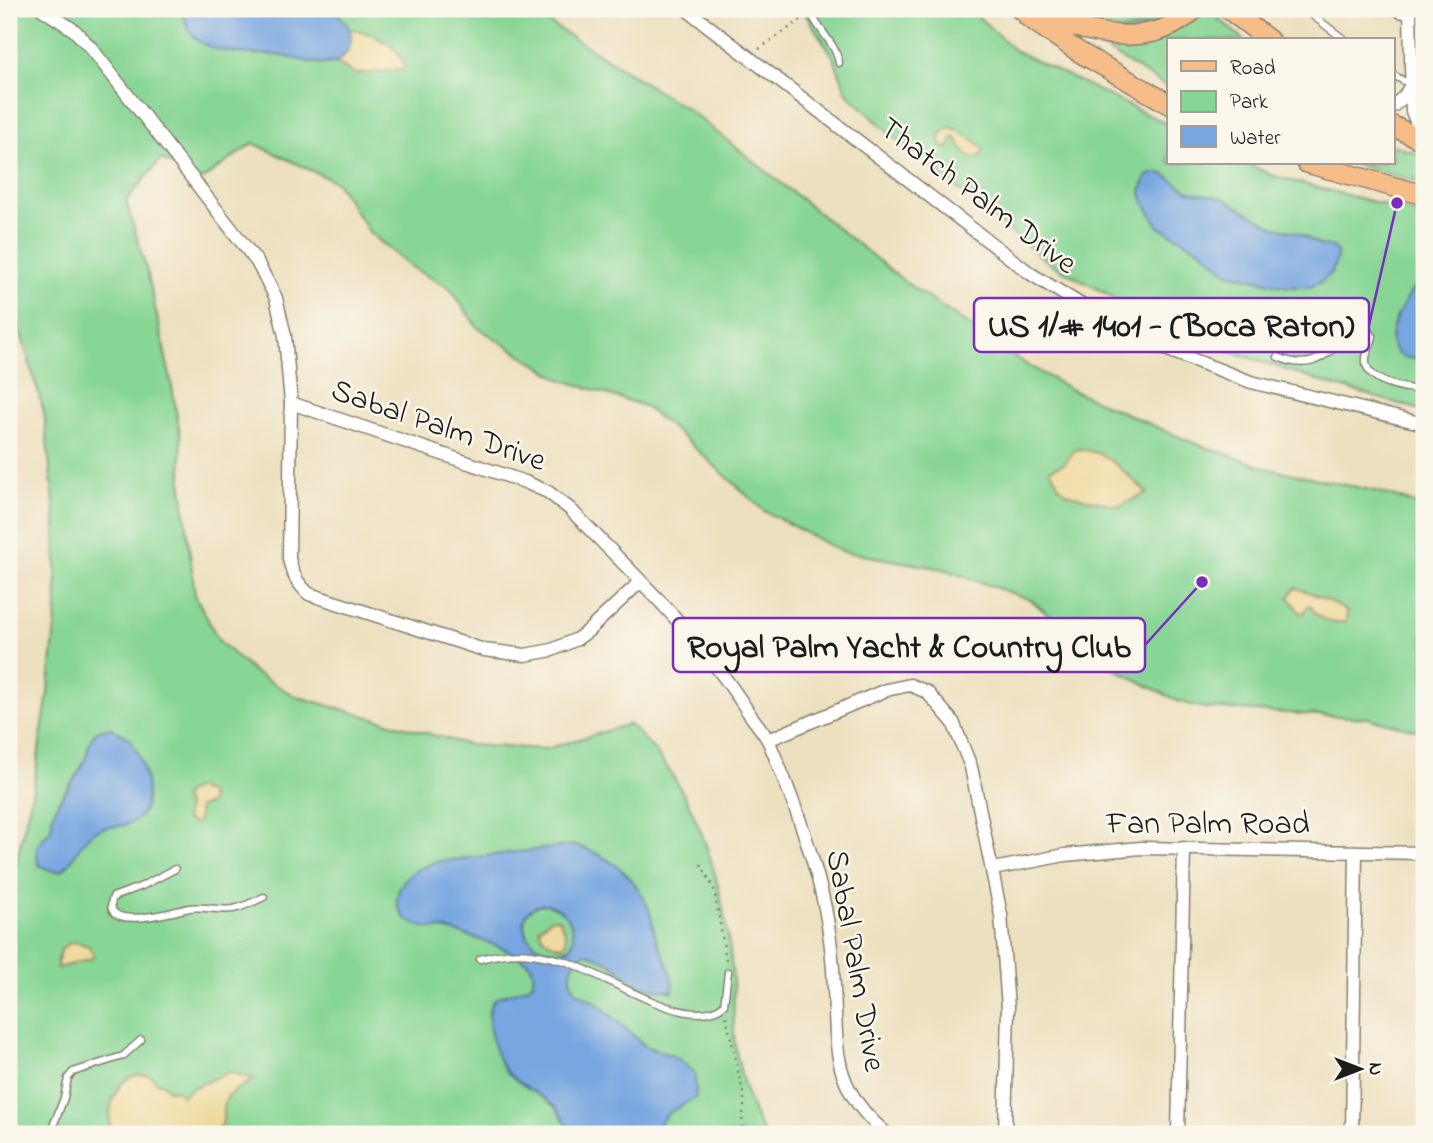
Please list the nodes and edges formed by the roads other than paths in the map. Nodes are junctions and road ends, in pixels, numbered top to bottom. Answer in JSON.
{"nodes":[{"id":1,"x":42,"y":9,"type":"edge"},
{"id":2,"x":686,"y":9,"type":"edge"},
{"id":3,"x":1018,"y":9,"type":"edge"},
{"id":4,"x":1195,"y":9,"type":"edge"},
{"id":5,"x":1228,"y":9,"type":"edge"},
{"id":6,"x":1304,"y":9,"type":"edge"},
{"id":7,"x":1392,"y":9,"type":"edge"},
{"id":8,"x":809,"y":10,"type":"edge"},
{"id":9,"x":1410,"y":12,"type":"edge"},
{"id":10,"x":1266,"y":38,"type":"edge"},
{"id":11,"x":1342,"y":38,"type":"edge"},
{"id":12,"x":838,"y":63,"type":"dead end"},
{"id":13,"x":1394,"y":76,"type":"edge"},
{"id":14,"x":1411,"y":85,"type":"junction"},
{"id":15,"x":1167,"y":103,"type":"edge"},
{"id":16,"x":1394,"y":105,"type":"edge"},
{"id":17,"x":1394,"y":126,"type":"edge"},
{"id":18,"x":1424,"y":141,"type":"edge"},
{"id":19,"x":1311,"y":164,"type":"edge"},
{"id":20,"x":1424,"y":195,"type":"edge"},
{"id":21,"x":1278,"y":357,"type":"dead end"},
{"id":22,"x":1424,"y":390,"type":"edge"},
{"id":23,"x":291,"y":403,"type":"junction"},
{"id":24,"x":1424,"y":424,"type":"edge"},
{"id":25,"x":640,"y":582,"type":"junction"},
{"id":26,"x":768,"y":740,"type":"junction"},
{"id":27,"x":1184,"y":848,"type":"junction"},
{"id":28,"x":1356,"y":852,"type":"junction"},
{"id":29,"x":1424,"y":853,"type":"edge"},
{"id":30,"x":993,"y":869,"type":"junction"},
{"id":31,"x":174,"y":870,"type":"dead end"},
{"id":32,"x":264,"y":897,"type":"dead end"},
{"id":33,"x":480,"y":959,"type":"dead end"},
{"id":34,"x":728,"y":972,"type":"road end"},
{"id":35,"x":141,"y":1040,"type":"dead end"},
{"id":36,"x":50,"y":1134,"type":"edge"},
{"id":37,"x":887,"y":1134,"type":"edge"},
{"id":38,"x":1005,"y":1134,"type":"edge"},
{"id":39,"x":1178,"y":1134,"type":"edge"},
{"id":40,"x":1352,"y":1134,"type":"edge"}],
"edges":[{"from":1,"to":23,"type":"street","name":"Sabal Palm Drive"},
{"from":2,"to":24,"type":"street","name":"Thatch Palm Drive"},
{"from":3,"to":4,"type":"main road"},
{"from":3,"to":15,"type":"main road"},
{"from":5,"to":10,"type":"main road"},
{"from":6,"to":11,"type":"lane"},
{"from":7,"to":9,"type":"lane"},
{"from":8,"to":12,"type":"lane"},
{"from":9,"to":14,"type":"street"},
{"from":13,"to":14,"type":"lane"},
{"from":14,"to":16,"type":"street"},
{"from":14,"to":18,"type":"street"},
{"from":17,"to":18,"type":"main road"},
{"from":19,"to":20,"type":"main road"},
{"from":21,"to":22,"type":"lane"},
{"from":23,"to":25,"type":"street","name":"Sabal Palm Drive"},
{"from":23,"to":25,"type":"street"},
{"from":25,"to":26,"type":"street","name":"Sabal Palm Drive"},
{"from":26,"to":30,"type":"street"},
{"from":26,"to":37,"type":"street","name":"Sabal Palm Drive"},
{"from":27,"to":28,"type":"street","name":"Fan Palm Road"},
{"from":27,"to":30,"type":"street","name":"Fan Palm Road"},
{"from":27,"to":39,"type":"street"},
{"from":28,"to":29,"type":"street","name":"Fan Palm Road"},
{"from":28,"to":40,"type":"street"},
{"from":30,"to":38,"type":"street"},
{"from":31,"to":32,"type":"lane"},
{"from":33,"to":34,"type":"lane"},
{"from":35,"to":36,"type":"lane"}]}
